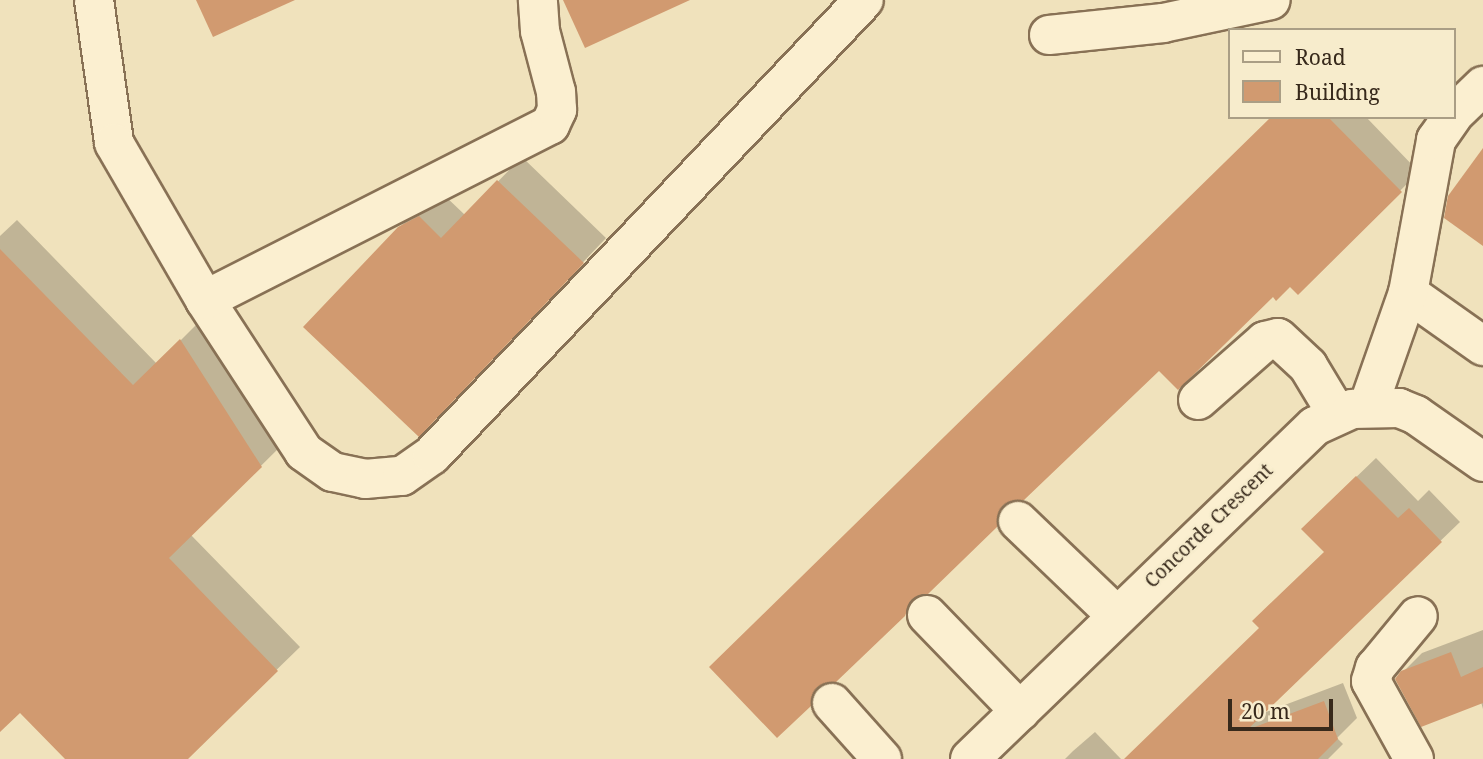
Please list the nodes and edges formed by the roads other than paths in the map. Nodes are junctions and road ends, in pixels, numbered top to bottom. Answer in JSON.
{"nodes":[{"id":1,"x":94,"y":0,"type":"edge"},
{"id":2,"x":538,"y":0,"type":"edge"},
{"id":3,"x":864,"y":0,"type":"edge"},
{"id":4,"x":1271,"y":0,"type":"edge"},
{"id":5,"x":1049,"y":35,"type":"dead end"},
{"id":6,"x":1483,"y":86,"type":"edge"},
{"id":7,"x":1455,"y":113,"type":"edge"},
{"id":8,"x":1450,"y":119,"type":"edge"},
{"id":9,"x":1408,"y":293,"type":"junction"},
{"id":10,"x":205,"y":300,"type":"junction"},
{"id":11,"x":1483,"y":346,"type":"edge"},
{"id":12,"x":1199,"y":400,"type":"dead end"},
{"id":13,"x":1353,"y":410,"type":"junction"},
{"id":14,"x":1483,"y":462,"type":"edge"},
{"id":15,"x":1018,"y":521,"type":"dead end"},
{"id":16,"x":927,"y":615,"type":"dead end"},
{"id":17,"x":1116,"y":615,"type":"junction"},
{"id":18,"x":1419,"y":616,"type":"dead end"},
{"id":19,"x":831,"y":703,"type":"dead end"},
{"id":20,"x":1020,"y":710,"type":"junction"},
{"id":21,"x":883,"y":759,"type":"edge"},
{"id":22,"x":970,"y":759,"type":"edge"},
{"id":23,"x":1414,"y":759,"type":"edge"}],
"edges":[{"from":1,"to":10,"type":"street"},
{"from":2,"to":10,"type":"street"},
{"from":3,"to":10,"type":"street"},
{"from":4,"to":5,"type":"street"},
{"from":6,"to":7,"type":"street"},
{"from":8,"to":9,"type":"street"},
{"from":9,"to":11,"type":"street"},
{"from":9,"to":13,"type":"street"},
{"from":12,"to":13,"type":"street"},
{"from":13,"to":14,"type":"street"},
{"from":13,"to":17,"type":"street","name":"Concorde Crescent"},
{"from":15,"to":17,"type":"street"},
{"from":16,"to":20,"type":"street"},
{"from":17,"to":20,"type":"street","name":"Concorde Crescent"},
{"from":18,"to":23,"type":"street"},
{"from":19,"to":21,"type":"street"},
{"from":20,"to":22,"type":"street","name":"Concorde Crescent"}]}
